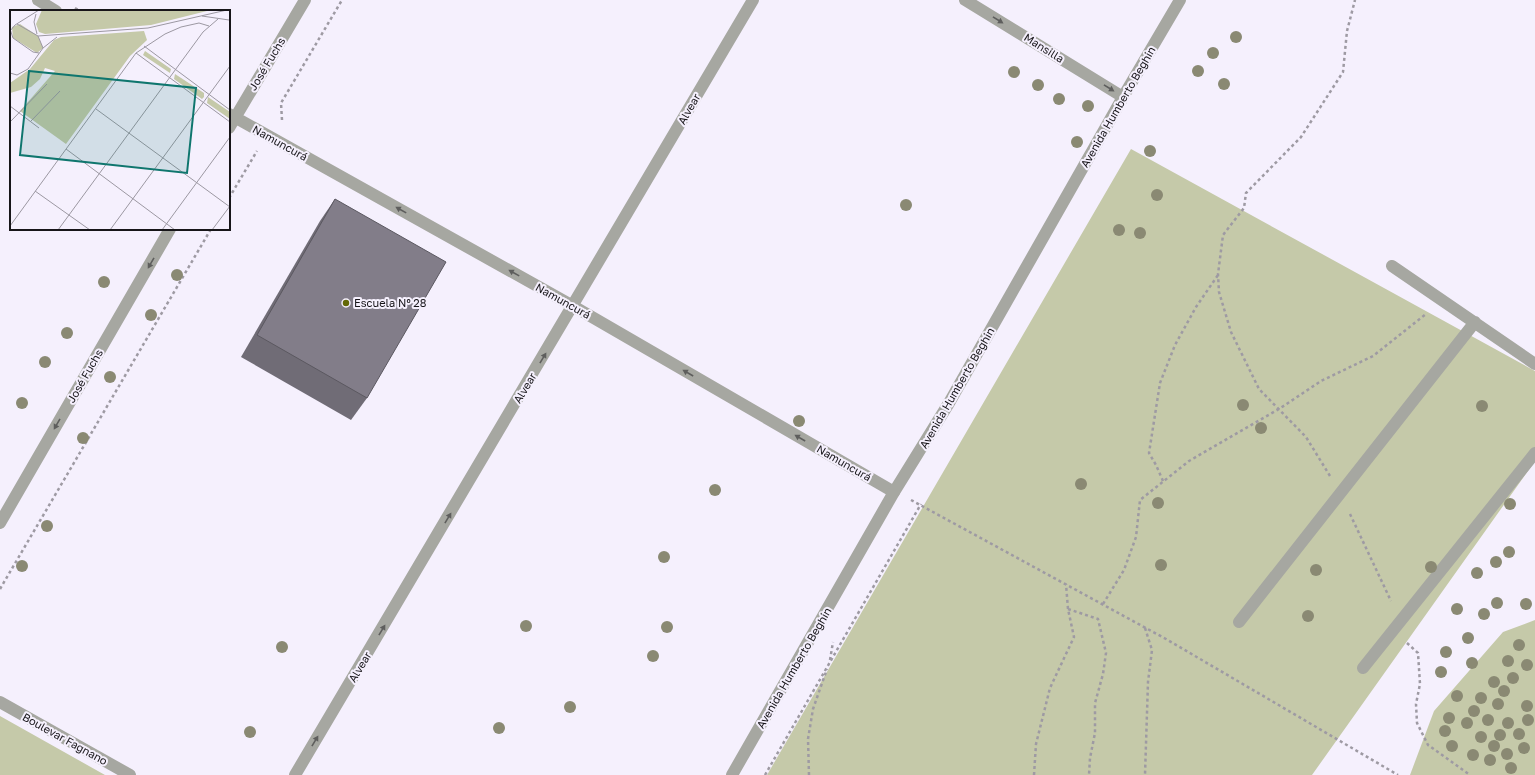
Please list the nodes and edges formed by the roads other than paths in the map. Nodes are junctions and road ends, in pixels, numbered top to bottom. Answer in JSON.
{"nodes":[{"id":1,"x":38,"y":0,"type":"edge"},
{"id":2,"x":305,"y":0,"type":"edge"},
{"id":3,"x":753,"y":0,"type":"edge"},
{"id":4,"x":965,"y":0,"type":"edge"},
{"id":5,"x":1180,"y":0,"type":"edge"},
{"id":6,"x":54,"y":10,"type":"edge"},
{"id":7,"x":1123,"y":97,"type":"junction"},
{"id":8,"x":231,"y":120,"type":"edge"},
{"id":9,"x":169,"y":230,"type":"edge"},
{"id":10,"x":1392,"y":266,"type":"dead end"},
{"id":11,"x":573,"y":306,"type":"junction"},
{"id":12,"x":1475,"y":322,"type":"junction"},
{"id":13,"x":1535,"y":364,"type":"edge"},
{"id":14,"x":1535,"y":453,"type":"edge"},
{"id":15,"x":894,"y":492,"type":"junction"},
{"id":16,"x":0,"y":523,"type":"edge"},
{"id":17,"x":1240,"y":622,"type":"dead end"},
{"id":18,"x":1363,"y":668,"type":"dead end"},
{"id":19,"x":0,"y":702,"type":"edge"},
{"id":20,"x":130,"y":775,"type":"edge"},
{"id":21,"x":295,"y":775,"type":"edge"},
{"id":22,"x":732,"y":775,"type":"edge"}],
"edges":[{"from":1,"to":6,"type":"street"},
{"from":2,"to":8,"type":"street","name":"José Fuchs"},
{"from":3,"to":11,"type":"street","name":"Alvear"},
{"from":4,"to":7,"type":"street","name":"Mansilla","one_way":true},
{"from":5,"to":7,"type":"street","name":"Avenida Humberto Beghin"},
{"from":7,"to":15,"type":"street","name":"Avenida Humberto Beghin"},
{"from":11,"to":8,"type":"street","name":"Namuncurá","one_way":true},
{"from":9,"to":16,"type":"street","name":"José Fuchs","one_way":true},
{"from":10,"to":12,"type":"street"},
{"from":15,"to":11,"type":"street","name":"Namuncurá","one_way":true},
{"from":21,"to":11,"type":"street","name":"Alvear","one_way":true},
{"from":12,"to":13,"type":"street"},
{"from":12,"to":17,"type":"street"},
{"from":14,"to":18,"type":"street"},
{"from":15,"to":22,"type":"street","name":"Avenida Humberto Beghin"},
{"from":19,"to":20,"type":"street","name":"Boulevar Fagnano"}]}
